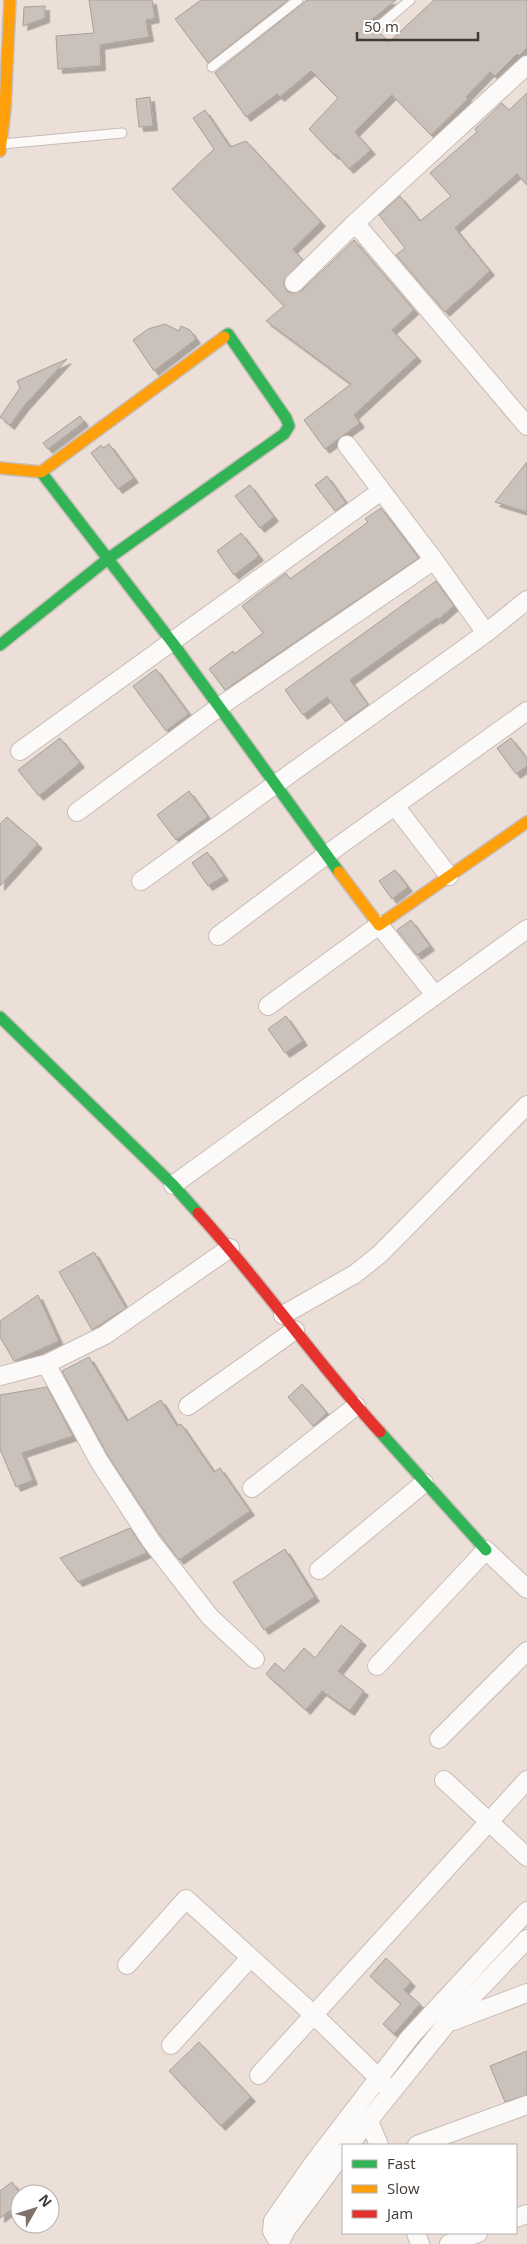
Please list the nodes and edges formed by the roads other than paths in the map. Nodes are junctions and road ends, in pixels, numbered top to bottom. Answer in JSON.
{"nodes":[{"id":1,"x":298,"y":0,"type":"edge"},
{"id":2,"x":410,"y":0,"type":"edge"},
{"id":3,"x":7,"y":10,"type":"edge"},
{"id":4,"x":378,"y":27,"type":"dead end"},
{"id":5,"x":527,"y":65,"type":"edge"},
{"id":6,"x":212,"y":67,"type":"dead end"},
{"id":7,"x":122,"y":133,"type":"dead end"},
{"id":8,"x":0,"y":148,"type":"edge"},
{"id":9,"x":355,"y":223,"type":"junction"},
{"id":10,"x":294,"y":283,"type":"dead end"},
{"id":11,"x":527,"y":426,"type":"edge"},
{"id":12,"x":347,"y":445,"type":"dead end"},
{"id":13,"x":0,"y":468,"type":"edge"},
{"id":14,"x":42,"y":472,"type":"junction"},
{"id":15,"x":381,"y":492,"type":"junction"},
{"id":16,"x":109,"y":558,"type":"junction"},
{"id":17,"x":434,"y":560,"type":"junction"},
{"id":18,"x":527,"y":600,"type":"edge"},
{"id":19,"x":486,"y":633,"type":"junction"},
{"id":20,"x":172,"y":642,"type":"junction"},
{"id":21,"x":0,"y":645,"type":"edge"},
{"id":22,"x":219,"y":707,"type":"junction"},
{"id":23,"x":527,"y":712,"type":"edge"},
{"id":24,"x":20,"y":751,"type":"dead end"},
{"id":25,"x":275,"y":782,"type":"junction"},
{"id":26,"x":395,"y":806,"type":"junction"},
{"id":27,"x":77,"y":812,"type":"dead end"},
{"id":28,"x":527,"y":822,"type":"edge"},
{"id":29,"x":326,"y":855,"type":"junction"},
{"id":30,"x":449,"y":876,"type":"junction"},
{"id":31,"x":141,"y":881,"type":"dead end"},
{"id":32,"x":379,"y":924,"type":"junction"},
{"id":33,"x":527,"y":929,"type":"edge"},
{"id":34,"x":218,"y":936,"type":"dead end"},
{"id":35,"x":435,"y":995,"type":"junction"},
{"id":36,"x":268,"y":1006,"type":"dead end"},
{"id":37,"x":0,"y":1017,"type":"edge"},
{"id":38,"x":527,"y":1105,"type":"edge"},
{"id":39,"x":172,"y":1185,"type":"junction"},
{"id":40,"x":230,"y":1248,"type":"junction"},
{"id":41,"x":283,"y":1315,"type":"junction"},
{"id":42,"x":295,"y":1330,"type":"junction"},
{"id":43,"x":46,"y":1364,"type":"junction"},
{"id":44,"x":0,"y":1376,"type":"edge"},
{"id":45,"x":188,"y":1406,"type":"dead end"},
{"id":46,"x":356,"y":1406,"type":"junction"},
{"id":47,"x":424,"y":1483,"type":"junction"},
{"id":48,"x":252,"y":1488,"type":"dead end"},
{"id":49,"x":486,"y":1550,"type":"junction"},
{"id":50,"x":319,"y":1570,"type":"dead end"},
{"id":51,"x":527,"y":1589,"type":"edge"},
{"id":52,"x":527,"y":1651,"type":"edge"},
{"id":53,"x":255,"y":1659,"type":"dead end"},
{"id":54,"x":377,"y":1666,"type":"dead end"},
{"id":55,"x":439,"y":1739,"type":"dead end"},
{"id":56,"x":444,"y":1780,"type":"dead end"},
{"id":57,"x":527,"y":1780,"type":"edge"},
{"id":58,"x":488,"y":1821,"type":"junction"},
{"id":59,"x":527,"y":1857,"type":"edge"},
{"id":60,"x":527,"y":1911,"type":"edge"},
{"id":61,"x":527,"y":1939,"type":"edge"},
{"id":62,"x":250,"y":1958,"type":"junction"},
{"id":63,"x":127,"y":1965,"type":"dead end"},
{"id":64,"x":527,"y":1993,"type":"edge"},
{"id":65,"x":314,"y":2014,"type":"junction"},
{"id":66,"x":448,"y":2022,"type":"junction"},
{"id":67,"x":171,"y":2045,"type":"dead end"},
{"id":68,"x":259,"y":2075,"type":"dead end"},
{"id":69,"x":378,"y":2077,"type":"junction"},
{"id":70,"x":392,"y":2090,"type":"junction"},
{"id":71,"x":527,"y":2105,"type":"edge"},
{"id":72,"x":368,"y":2120,"type":"junction"},
{"id":73,"x":350,"y":2144,"type":"edge"},
{"id":74,"x":379,"y":2144,"type":"edge"},
{"id":75,"x":420,"y":2144,"type":"edge"},
{"id":76,"x":342,"y":2154,"type":"edge"},
{"id":77,"x":475,"y":2234,"type":"edge"},
{"id":78,"x":279,"y":2243,"type":"edge"},
{"id":79,"x":449,"y":2244,"type":"edge"}],
"edges":[{"from":1,"to":6,"type":"lane"},
{"from":2,"to":4,"type":"lane"},
{"from":3,"to":8,"type":"street"},
{"from":5,"to":9,"type":"street"},
{"from":7,"to":8,"type":"lane"},
{"from":9,"to":10,"type":"street"},
{"from":9,"to":11,"type":"street"},
{"from":12,"to":15,"type":"street"},
{"from":13,"to":14,"type":"street"},
{"from":14,"to":16,"type":"street"},
{"from":14,"to":16,"type":"street"},
{"from":15,"to":17,"type":"street"},
{"from":15,"to":20,"type":"street"},
{"from":16,"to":20,"type":"street"},
{"from":16,"to":21,"type":"street"},
{"from":17,"to":19,"type":"street"},
{"from":17,"to":22,"type":"street"},
{"from":18,"to":19,"type":"street"},
{"from":19,"to":25,"type":"street"},
{"from":20,"to":22,"type":"street"},
{"from":20,"to":24,"type":"street"},
{"from":22,"to":25,"type":"street"},
{"from":22,"to":27,"type":"street"},
{"from":23,"to":26,"type":"street"},
{"from":25,"to":29,"type":"street"},
{"from":25,"to":31,"type":"street"},
{"from":26,"to":29,"type":"street"},
{"from":26,"to":30,"type":"street"},
{"from":28,"to":30,"type":"street"},
{"from":29,"to":32,"type":"street"},
{"from":29,"to":34,"type":"street"},
{"from":30,"to":32,"type":"street"},
{"from":32,"to":35,"type":"street"},
{"from":32,"to":36,"type":"street"},
{"from":33,"to":35,"type":"street"},
{"from":35,"to":39,"type":"street"},
{"from":37,"to":39,"type":"street"},
{"from":38,"to":41,"type":"street"},
{"from":39,"to":40,"type":"street"},
{"from":40,"to":41,"type":"street"},
{"from":40,"to":43,"type":"street"},
{"from":41,"to":42,"type":"street"},
{"from":42,"to":45,"type":"street"},
{"from":42,"to":46,"type":"street"},
{"from":43,"to":44,"type":"street"},
{"from":43,"to":53,"type":"street"},
{"from":46,"to":47,"type":"street"},
{"from":46,"to":48,"type":"street"},
{"from":47,"to":49,"type":"street"},
{"from":47,"to":50,"type":"street"},
{"from":49,"to":51,"type":"street"},
{"from":49,"to":54,"type":"street"},
{"from":52,"to":55,"type":"street"},
{"from":56,"to":58,"type":"street"},
{"from":57,"to":58,"type":"street"},
{"from":58,"to":59,"type":"street"},
{"from":58,"to":65,"type":"street"},
{"from":60,"to":69,"type":"street"},
{"from":61,"to":66,"type":"street"},
{"from":62,"to":63,"type":"street"},
{"from":62,"to":65,"type":"street"},
{"from":62,"to":67,"type":"street"},
{"from":64,"to":66,"type":"street"},
{"from":65,"to":68,"type":"street"},
{"from":65,"to":69,"type":"street"},
{"from":66,"to":70,"type":"street"},
{"from":69,"to":70,"type":"street"},
{"from":69,"to":78,"type":"street"},
{"from":70,"to":72,"type":"street"},
{"from":71,"to":75,"type":"street"},
{"from":72,"to":73,"type":"street"},
{"from":72,"to":74,"type":"street"},
{"from":76,"to":78,"type":"street"},
{"from":77,"to":79,"type":"street"}]}
